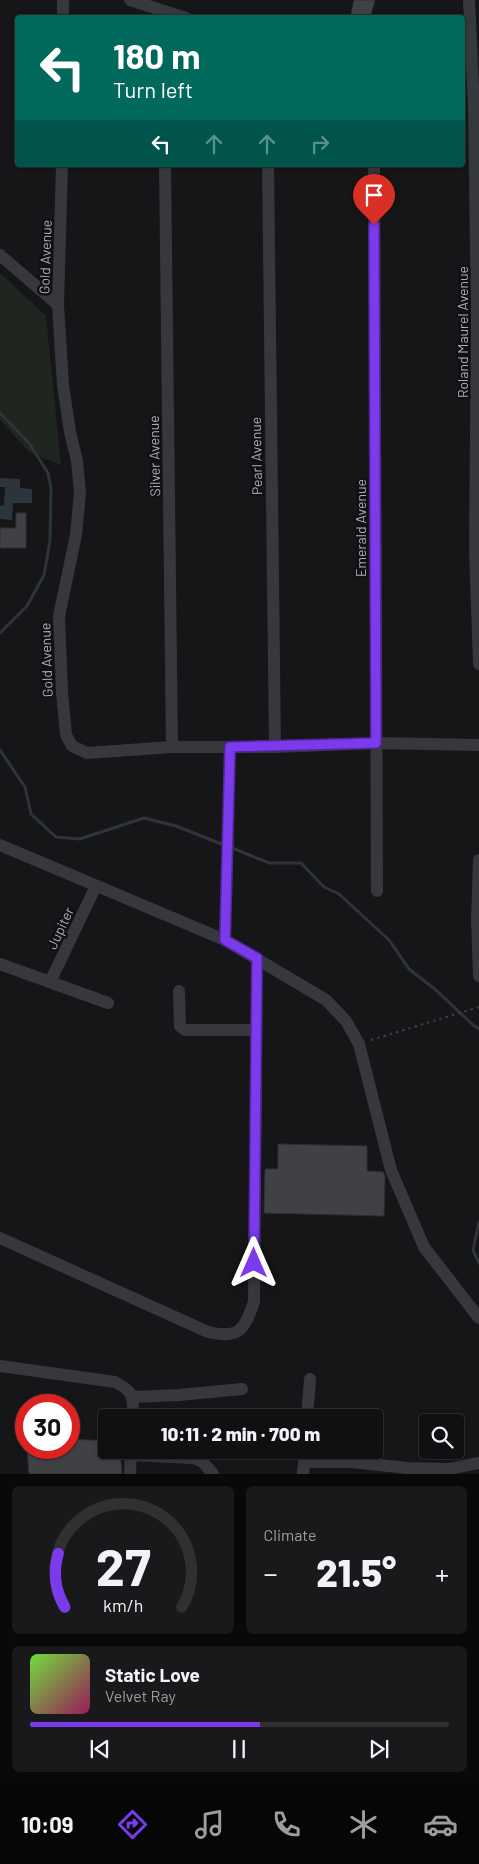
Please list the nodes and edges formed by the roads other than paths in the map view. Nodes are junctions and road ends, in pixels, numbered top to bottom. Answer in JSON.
{"nodes":[{"id":1,"x":63,"y":0,"type":"edge"},
{"id":2,"x":130,"y":0,"type":"edge"},
{"id":3,"x":469,"y":0,"type":"edge"},
{"id":4,"x":164,"y":14,"type":"edge"},
{"id":5,"x":63,"y":15,"type":"edge"},
{"id":6,"x":475,"y":56,"type":"edge"},
{"id":7,"x":468,"y":105,"type":"edge"},
{"id":8,"x":62,"y":167,"type":"edge"},
{"id":9,"x":165,"y":167,"type":"edge"},
{"id":10,"x":268,"y":167,"type":"edge"},
{"id":11,"x":374,"y":167,"type":"edge"},
{"id":12,"x":0,"y":255,"type":"edge"},
{"id":13,"x":58,"y":305,"type":"junction"},
{"id":14,"x":478,"y":318,"type":"edge"},
{"id":15,"x":477,"y":463,"type":"edge"},
{"id":16,"x":477,"y":548,"type":"edge"},
{"id":17,"x":479,"y":664,"type":"edge"},
{"id":18,"x":376,"y":743,"type":"junction"},
{"id":19,"x":479,"y":745,"type":"edge"},
{"id":20,"x":172,"y":747,"type":"junction"},
{"id":21,"x":230,"y":747,"type":"junction"},
{"id":22,"x":275,"y":747,"type":"junction"},
{"id":23,"x":0,"y":846,"type":"edge"},
{"id":24,"x":479,"y":860,"type":"edge"},
{"id":25,"x":96,"y":886,"type":"junction"},
{"id":26,"x":377,"y":891,"type":"dead end"},
{"id":27,"x":478,"y":920,"type":"edge"},
{"id":28,"x":225,"y":940,"type":"junction"},
{"id":29,"x":257,"y":958,"type":"junction"},
{"id":30,"x":0,"y":964,"type":"edge"},
{"id":31,"x":479,"y":976,"type":"edge"},
{"id":32,"x":50,"y":982,"type":"junction"},
{"id":33,"x":179,"y":991,"type":"dead end"},
{"id":34,"x":108,"y":1003,"type":"dead end"},
{"id":35,"x":255,"y":1030,"type":"junction"},
{"id":36,"x":0,"y":1238,"type":"edge"},
{"id":37,"x":479,"y":1318,"type":"edge"},
{"id":38,"x":0,"y":1366,"type":"edge"},
{"id":39,"x":310,"y":1379,"type":"dead end"},
{"id":40,"x":242,"y":1389,"type":"dead end"},
{"id":41,"x":133,"y":1396,"type":"junction"},
{"id":42,"x":132,"y":1409,"type":"edge"},
{"id":43,"x":308,"y":1409,"type":"edge"},
{"id":44,"x":131,"y":1459,"type":"edge"},
{"id":45,"x":196,"y":1459,"type":"edge"},
{"id":46,"x":304,"y":1462,"type":"edge"},
{"id":47,"x":479,"y":1463,"type":"edge"},
{"id":48,"x":352,"y":1468,"type":"edge"},
{"id":49,"x":130,"y":1474,"type":"edge"},
{"id":50,"x":213,"y":1474,"type":"edge"}],
"edges":[{"from":1,"to":5,"type":"street"},
{"from":2,"to":4,"type":"street"},
{"from":3,"to":6,"type":"street","name":"Roland Maurel Avenue"},
{"from":6,"to":7,"type":"street","name":"Roland Maurel Avenue"},
{"from":7,"to":14,"type":"street","name":"Roland Maurel Avenue"},
{"from":8,"to":13,"type":"street","name":"Gold Avenue"},
{"from":9,"to":20,"type":"street","name":"Silver Avenue"},
{"from":10,"to":22,"type":"street","name":"Pearl Avenue"},
{"from":11,"to":18,"type":"street","name":"Emerald Avenue"},
{"from":12,"to":13,"type":"street"},
{"from":13,"to":20,"type":"street","name":"Gold Avenue"},
{"from":14,"to":15,"type":"street","name":"Roland Maurel Avenue"},
{"from":15,"to":16,"type":"street","name":"Roland Maurel Avenue"},
{"from":16,"to":17,"type":"street","name":"Roland Maurel Avenue"},
{"from":18,"to":19,"type":"street","name":"Gold Avenue"},
{"from":18,"to":22,"type":"street","name":"Gold Avenue"},
{"from":18,"to":26,"type":"street","name":"Emerald Avenue"},
{"from":20,"to":21,"type":"street","name":"Gold Avenue"},
{"from":21,"to":22,"type":"street","name":"Gold Avenue"},
{"from":21,"to":28,"type":"street"},
{"from":23,"to":25,"type":"street"},
{"from":24,"to":27,"type":"street"},
{"from":25,"to":28,"type":"street"},
{"from":25,"to":32,"type":"street","name":"Jupiter"},
{"from":27,"to":31,"type":"street"},
{"from":28,"to":29,"type":"street"},
{"from":29,"to":35,"type":"street"},
{"from":29,"to":37,"type":"street"},
{"from":30,"to":32,"type":"street"},
{"from":32,"to":34,"type":"street"},
{"from":33,"to":35,"type":"street"},
{"from":35,"to":36,"type":"street"},
{"from":38,"to":41,"type":"street"},
{"from":39,"to":43,"type":"street"},
{"from":40,"to":41,"type":"street"},
{"from":41,"to":42,"type":"street"},
{"from":44,"to":49,"type":"street"},
{"from":45,"to":50,"type":"street"},
{"from":46,"to":48,"type":"street"},
{"from":47,"to":48,"type":"street"}]}
